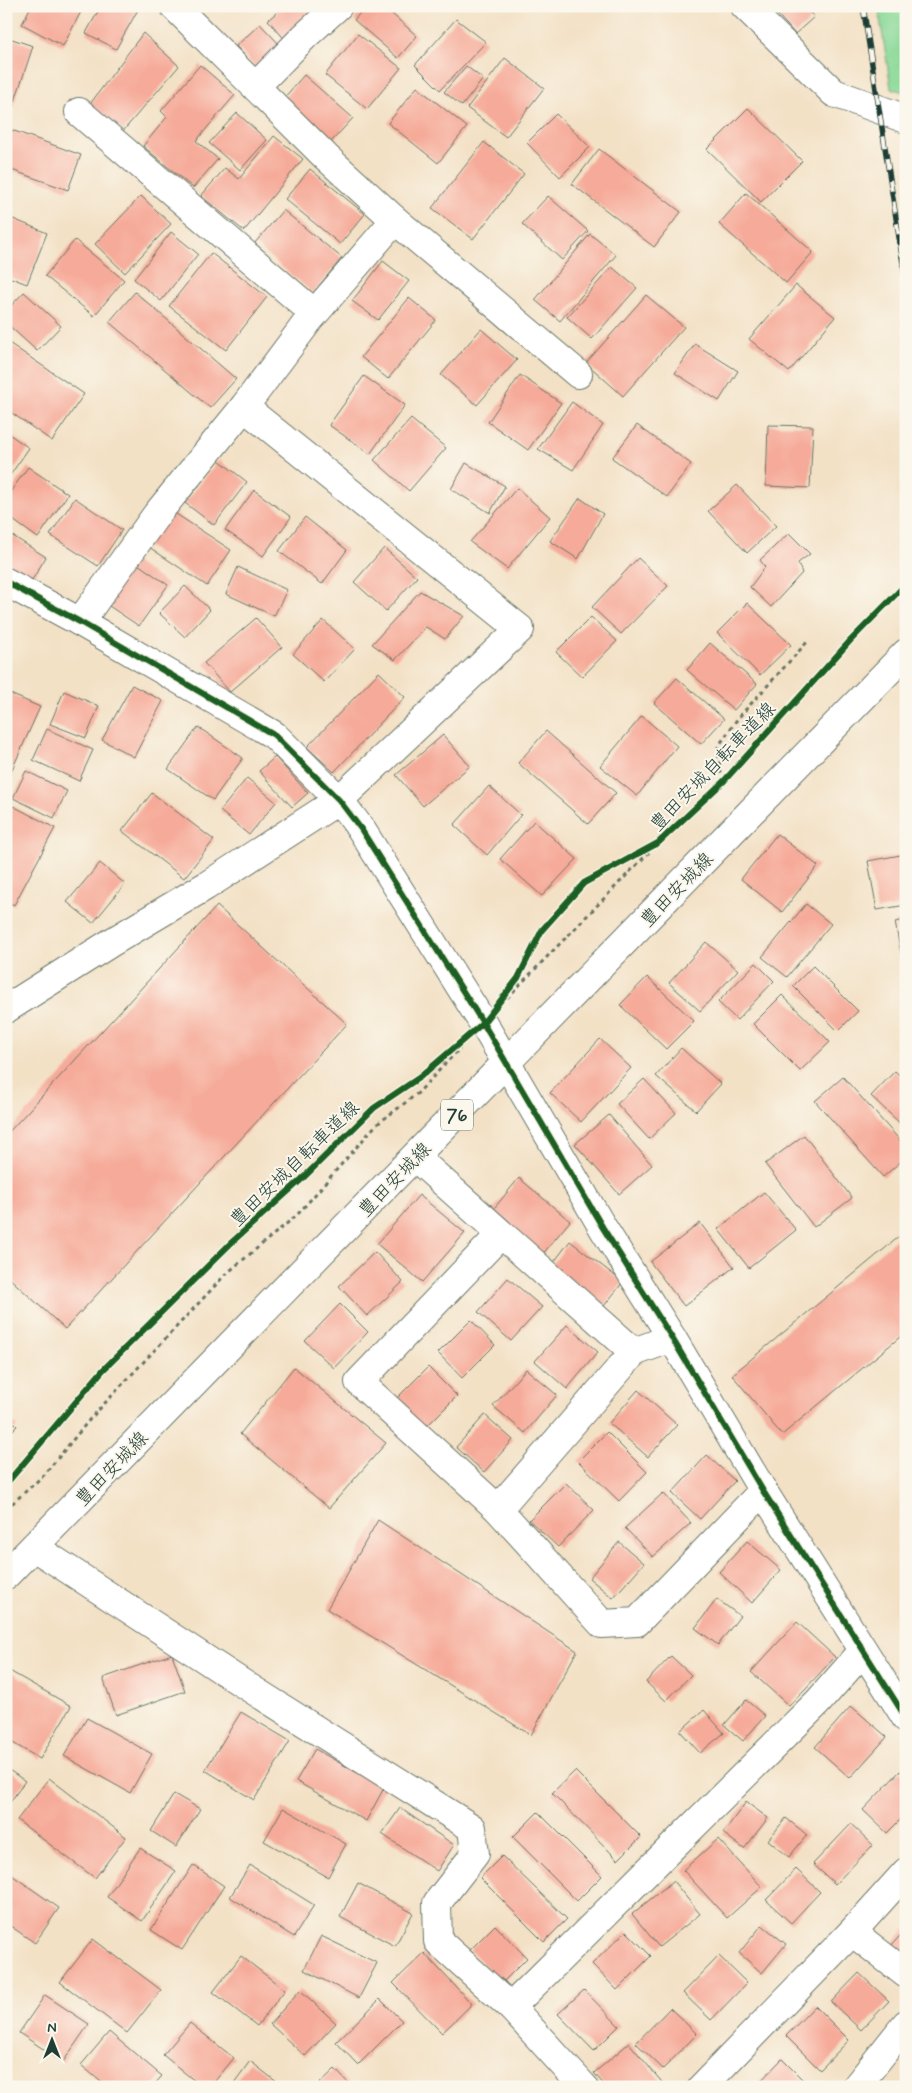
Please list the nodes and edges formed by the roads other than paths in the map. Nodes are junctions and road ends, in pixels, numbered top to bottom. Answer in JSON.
{"nodes":[{"id":1,"x":174,"y":6,"type":"edge"},
{"id":2,"x":338,"y":6,"type":"edge"},
{"id":3,"x":745,"y":6,"type":"edge"},
{"id":4,"x":256,"y":86,"type":"junction"},
{"id":5,"x":79,"y":112,"type":"dead end"},
{"id":6,"x":906,"y":119,"type":"edge"},
{"id":7,"x":395,"y":220,"type":"junction"},
{"id":8,"x":314,"y":313,"type":"junction"},
{"id":9,"x":578,"y":374,"type":"dead end"},
{"id":10,"x":244,"y":407,"type":"junction"},
{"id":11,"x":6,"y":582,"type":"edge"},
{"id":12,"x":80,"y":622,"type":"junction"},
{"id":13,"x":906,"y":653,"type":"edge"},
{"id":14,"x":339,"y":800,"type":"junction"},
{"id":15,"x":6,"y":1009,"type":"edge"},
{"id":16,"x":506,"y":1064,"type":"junction"},
{"id":17,"x":415,"y":1157,"type":"junction"},
{"id":18,"x":501,"y":1234,"type":"junction"},
{"id":19,"x":672,"y":1338,"type":"junction"},
{"id":20,"x":634,"y":1352,"type":"junction"},
{"id":21,"x":763,"y":1491,"type":"junction"},
{"id":22,"x":498,"y":1509,"type":"junction"},
{"id":23,"x":34,"y":1547,"type":"junction"},
{"id":24,"x":6,"y":1575,"type":"edge"},
{"id":25,"x":863,"y":1652,"type":"junction"},
{"id":26,"x":906,"y":1718,"type":"edge"},
{"id":27,"x":906,"y":1872,"type":"edge"},
{"id":28,"x":852,"y":1932,"type":"junction"},
{"id":29,"x":906,"y":1974,"type":"edge"},
{"id":30,"x":511,"y":2007,"type":"junction"},
{"id":31,"x":906,"y":2024,"type":"edge"},
{"id":32,"x":584,"y":2087,"type":"edge"},
{"id":33,"x":702,"y":2087,"type":"edge"},
{"id":34,"x":856,"y":2087,"type":"edge"}],
"edges":[{"from":1,"to":4,"type":"street"},
{"from":2,"to":4,"type":"street"},
{"from":3,"to":6,"type":"street"},
{"from":4,"to":7,"type":"street"},
{"from":5,"to":8,"type":"street"},
{"from":7,"to":8,"type":"street"},
{"from":7,"to":9,"type":"street"},
{"from":8,"to":10,"type":"street"},
{"from":10,"to":12,"type":"street"},
{"from":10,"to":14,"type":"street"},
{"from":11,"to":12,"type":"street"},
{"from":12,"to":14,"type":"street"},
{"from":13,"to":16,"type":"street","name":"豊田安城線","number":"76"},
{"from":14,"to":15,"type":"street"},
{"from":14,"to":16,"type":"street"},
{"from":16,"to":17,"type":"street","name":"豊田安城線","number":"76"},
{"from":16,"to":19,"type":"street"},
{"from":17,"to":18,"type":"street"},
{"from":17,"to":23,"type":"street","name":"豊田安城線","number":"76"},
{"from":18,"to":20,"type":"street"},
{"from":18,"to":22,"type":"street"},
{"from":19,"to":20,"type":"street"},
{"from":19,"to":21,"type":"street"},
{"from":20,"to":22,"type":"street"},
{"from":21,"to":22,"type":"street"},
{"from":21,"to":25,"type":"street"},
{"from":23,"to":24,"type":"street","name":"豊田安城線","number":"76"},
{"from":23,"to":30,"type":"street"},
{"from":25,"to":26,"type":"street"},
{"from":25,"to":30,"type":"street"},
{"from":27,"to":28,"type":"street"},
{"from":28,"to":29,"type":"street"},
{"from":28,"to":33,"type":"street"},
{"from":30,"to":32,"type":"street"},
{"from":31,"to":34,"type":"street"}]}
